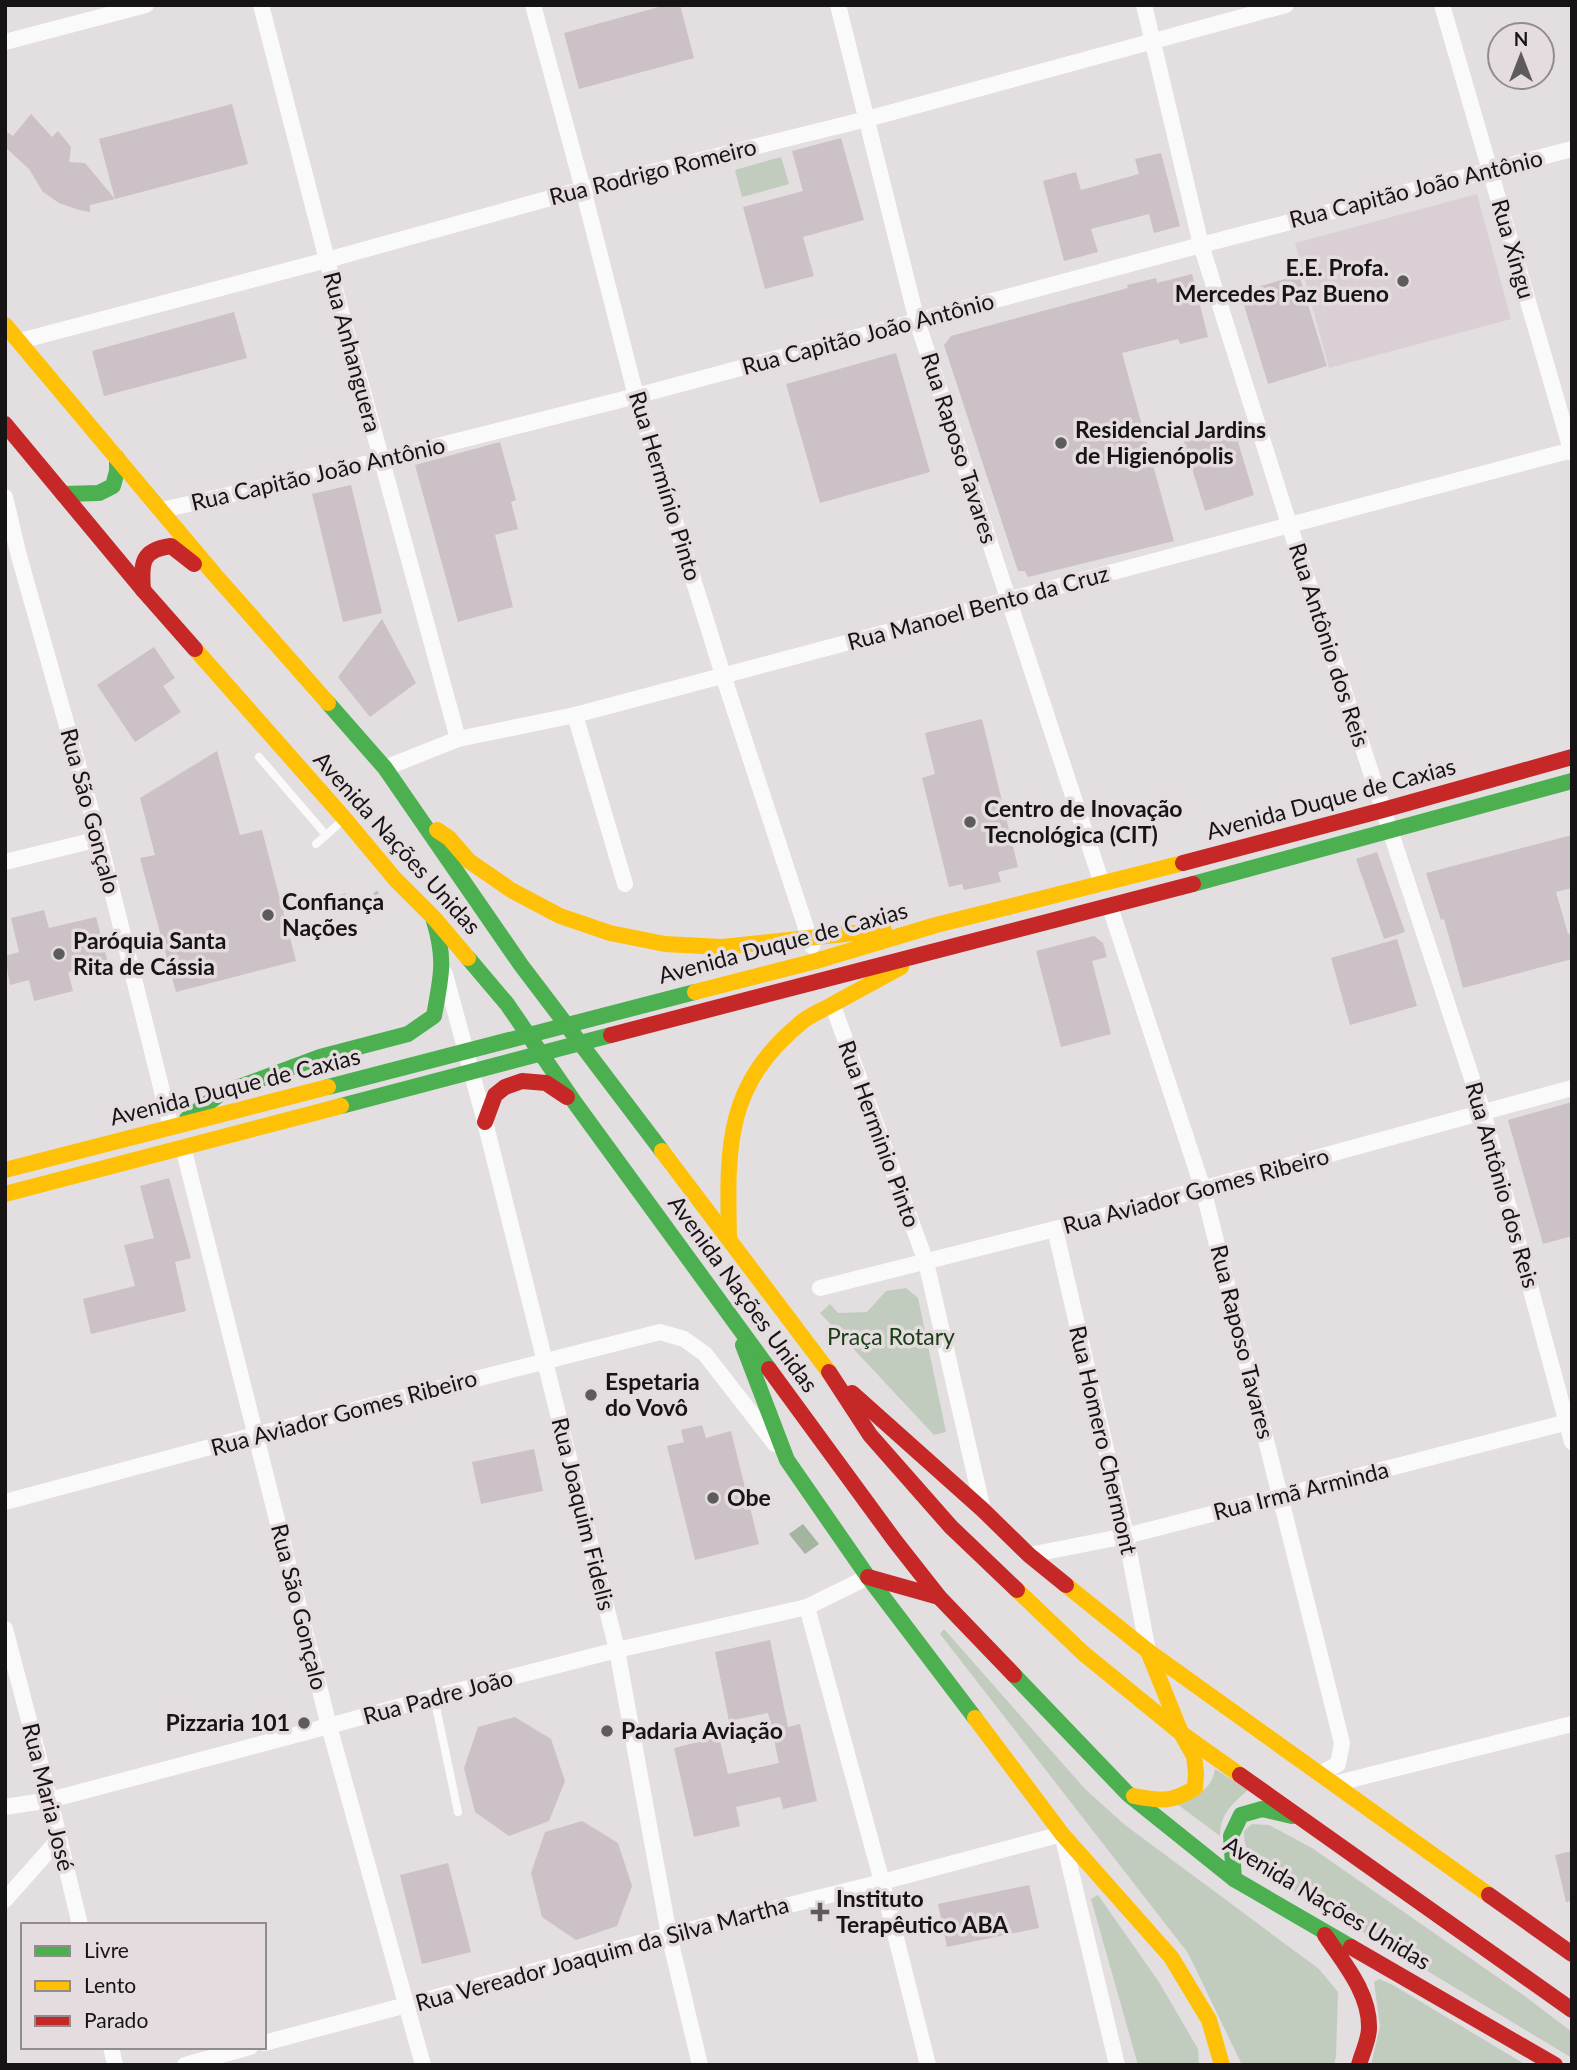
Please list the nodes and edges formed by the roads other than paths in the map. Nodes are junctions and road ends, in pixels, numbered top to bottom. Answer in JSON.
{"nodes":[{"id":1,"x":146,"y":5,"type":"edge"},
{"id":2,"x":261,"y":5,"type":"edge"},
{"id":3,"x":533,"y":5,"type":"edge"},
{"id":4,"x":838,"y":5,"type":"edge"},
{"id":5,"x":1144,"y":5,"type":"edge"},
{"id":6,"x":1286,"y":5,"type":"edge"},
{"id":7,"x":1442,"y":5,"type":"edge"},
{"id":8,"x":1153,"y":40,"type":"junction"},
{"id":9,"x":5,"y":42,"type":"edge"},
{"id":10,"x":866,"y":119,"type":"junction"},
{"id":11,"x":1572,"y":149,"type":"edge"},
{"id":12,"x":1490,"y":171,"type":"junction"},
{"id":13,"x":583,"y":188,"type":"junction"},
{"id":14,"x":1201,"y":245,"type":"junction"},
{"id":15,"x":327,"y":260,"type":"junction"},
{"id":16,"x":917,"y":321,"type":"junction"},
{"id":17,"x":5,"y":325,"type":"edge"},
{"id":18,"x":20,"y":341,"type":"junction"},
{"id":19,"x":636,"y":396,"type":"junction"},
{"id":20,"x":5,"y":424,"type":"edge"},
{"id":21,"x":1571,"y":451,"type":"edge"},
{"id":22,"x":117,"y":458,"type":"junction"},
{"id":23,"x":382,"y":460,"type":"junction"},
{"id":24,"x":63,"y":494,"type":"junction"},
{"id":25,"x":5,"y":497,"type":"edge"},
{"id":26,"x":162,"y":510,"type":"junction"},
{"id":27,"x":1289,"y":524,"type":"junction"},
{"id":28,"x":12,"y":558,"type":"edge"},
{"id":29,"x":215,"y":575,"type":"junction"},
{"id":30,"x":143,"y":590,"type":"junction"},
{"id":31,"x":1009,"y":600,"type":"junction"},
{"id":32,"x":723,"y":675,"type":"junction"},
{"id":33,"x":575,"y":715,"type":"junction"},
{"id":34,"x":458,"y":739,"type":"junction"},
{"id":35,"x":259,"y":757,"type":"dead end"},
{"id":36,"x":1572,"y":757,"type":"edge"},
{"id":37,"x":384,"y":768,"type":"junction"},
{"id":38,"x":1571,"y":784,"type":"edge"},
{"id":39,"x":1383,"y":810,"type":"junction"},
{"id":40,"x":345,"y":819,"type":"junction"},
{"id":41,"x":420,"y":819,"type":"junction"},
{"id":42,"x":1390,"y":832,"type":"junction"},
{"id":43,"x":326,"y":835,"type":"junction"},
{"id":44,"x":99,"y":839,"type":"junction"},
{"id":45,"x":316,"y":844,"type":"dead end"},
{"id":46,"x":5,"y":862,"type":"edge"},
{"id":47,"x":625,"y":884,"type":"dead end"},
{"id":48,"x":1102,"y":884,"type":"junction"},
{"id":49,"x":1110,"y":907,"type":"junction"},
{"id":50,"x":433,"y":918,"type":"junction"},
{"id":51,"x":936,"y":925,"type":"junction"},
{"id":52,"x":809,"y":937,"type":"junction"},
{"id":53,"x":929,"y":951,"type":"junction"},
{"id":54,"x":816,"y":961,"type":"junction"},
{"id":55,"x":443,"y":968,"type":"junction"},
{"id":56,"x":832,"y":1006,"type":"junction"},
{"id":57,"x":1572,"y":1088,"type":"edge"},
{"id":58,"x":575,"y":1103,"type":"junction"},
{"id":59,"x":1483,"y":1112,"type":"junction"},
{"id":60,"x":485,"y":1122,"type":"junction"},
{"id":61,"x":176,"y":1126,"type":"junction"},
{"id":62,"x":183,"y":1147,"type":"junction"},
{"id":63,"x":5,"y":1170,"type":"edge"},
{"id":64,"x":1203,"y":1189,"type":"junction"},
{"id":65,"x":5,"y":1194,"type":"edge"},
{"id":66,"x":1055,"y":1229,"type":"junction"},
{"id":67,"x":730,"y":1238,"type":"junction"},
{"id":68,"x":926,"y":1262,"type":"junction"},
{"id":69,"x":820,"y":1288,"type":"dead end"},
{"id":70,"x":732,"y":1315,"type":"junction"},
{"id":71,"x":545,"y":1361,"type":"junction"},
{"id":72,"x":831,"y":1374,"type":"junction"},
{"id":73,"x":1569,"y":1421,"type":"edge"},
{"id":74,"x":255,"y":1436,"type":"junction"},
{"id":75,"x":1572,"y":1442,"type":"edge"},
{"id":76,"x":787,"y":1460,"type":"junction"},
{"id":77,"x":1282,"y":1496,"type":"junction"},
{"id":78,"x":5,"y":1502,"type":"edge"},
{"id":79,"x":983,"y":1510,"type":"junction"},
{"id":80,"x":1126,"y":1536,"type":"junction"},
{"id":81,"x":1029,"y":1555,"type":"junction"},
{"id":82,"x":868,"y":1577,"type":"junction"},
{"id":83,"x":939,"y":1597,"type":"junction"},
{"id":84,"x":807,"y":1607,"type":"junction"},
{"id":85,"x":5,"y":1629,"type":"edge"},
{"id":86,"x":617,"y":1650,"type":"junction"},
{"id":87,"x":1148,"y":1651,"type":"junction"},
{"id":88,"x":434,"y":1697,"type":"junction"},
{"id":89,"x":1572,"y":1724,"type":"edge"},
{"id":90,"x":329,"y":1727,"type":"junction"},
{"id":91,"x":1181,"y":1733,"type":"junction"},
{"id":92,"x":1320,"y":1774,"type":"junction"},
{"id":93,"x":1334,"y":1784,"type":"junction"},
{"id":94,"x":1128,"y":1794,"type":"junction"},
{"id":95,"x":50,"y":1800,"type":"junction"},
{"id":96,"x":8,"y":1803,"type":"edge"},
{"id":97,"x":458,"y":1812,"type":"dead end"},
{"id":98,"x":1302,"y":1819,"type":"junction"},
{"id":99,"x":1062,"y":1834,"type":"junction"},
{"id":100,"x":59,"y":1839,"type":"junction"},
{"id":101,"x":1234,"y":1879,"type":"junction"},
{"id":102,"x":882,"y":1882,"type":"junction"},
{"id":103,"x":5,"y":1900,"type":"edge"},
{"id":104,"x":80,"y":1923,"type":"edge"},
{"id":105,"x":1321,"y":1929,"type":"junction"},
{"id":106,"x":669,"y":1936,"type":"junction"},
{"id":107,"x":1572,"y":1954,"type":"edge"},
{"id":108,"x":408,"y":2005,"type":"junction"},
{"id":109,"x":1572,"y":2010,"type":"edge"},
{"id":110,"x":266,"y":2042,"type":"edge"},
{"id":111,"x":243,"y":2049,"type":"edge"},
{"id":112,"x":185,"y":2065,"type":"edge"},
{"id":113,"x":423,"y":2065,"type":"edge"},
{"id":114,"x":700,"y":2065,"type":"edge"},
{"id":115,"x":928,"y":2065,"type":"edge"},
{"id":116,"x":1117,"y":2065,"type":"edge"},
{"id":117,"x":1222,"y":2065,"type":"edge"},
{"id":118,"x":1359,"y":2065,"type":"edge"},
{"id":119,"x":1555,"y":2065,"type":"edge"}],
"edges":[{"from":1,"to":9,"type":"street"},
{"from":2,"to":15,"type":"street","name":"Rua Anhanguera"},
{"from":3,"to":13,"type":"street","name":"Rua Hermínio Pinto"},
{"from":4,"to":10,"type":"street","name":"Rua Raposo Tavares"},
{"from":5,"to":8,"type":"street","name":"Rua Antônio dos Reis"},
{"from":6,"to":8,"type":"street","name":"Rua Rodrigo Romeiro"},
{"from":7,"to":12,"type":"street","name":"Rua Xingu"},
{"from":8,"to":10,"type":"street","name":"Rua Rodrigo Romeiro"},
{"from":8,"to":14,"type":"street","name":"Rua Antônio dos Reis"},
{"from":10,"to":13,"type":"street","name":"Rua Rodrigo Romeiro"},
{"from":10,"to":16,"type":"street","name":"Rua Raposo Tavares"},
{"from":11,"to":12,"type":"street","name":"Rua Capitão João Antônio"},
{"from":12,"to":14,"type":"street","name":"Rua Capitão João Antônio"},
{"from":12,"to":21,"type":"street","name":"Rua Xingu"},
{"from":13,"to":15,"type":"street","name":"Rua Rodrigo Romeiro"},
{"from":13,"to":19,"type":"street","name":"Rua Hermínio Pinto"},
{"from":14,"to":16,"type":"street","name":"Rua Capitão João Antônio"},
{"from":14,"to":27,"type":"street","name":"Rua Antônio dos Reis"},
{"from":15,"to":18,"type":"street","name":"Rua Rodrigo Romeiro"},
{"from":15,"to":23,"type":"street","name":"Rua Anhanguera"},
{"from":16,"to":19,"type":"street","name":"Rua Capitão João Antônio"},
{"from":16,"to":31,"type":"street","name":"Rua Raposo Tavares"},
{"from":17,"to":18,"type":"main road","name":"Avenida Nações Unidas"},
{"from":18,"to":22,"type":"main road","name":"Avenida Nações Unidas"},
{"from":19,"to":23,"type":"street","name":"Rua Capitão João Antônio"},
{"from":19,"to":32,"type":"street","name":"Rua Hermínio Pinto"},
{"from":20,"to":24,"type":"main road","name":"Avenida Nações Unidas"},
{"from":21,"to":27,"type":"street","name":"Rua Manoel Bento da Cruz"},
{"from":22,"to":24,"type":"main road"},
{"from":22,"to":26,"type":"main road","name":"Avenida Nações Unidas"},
{"from":23,"to":26,"type":"street","name":"Rua Capitão João Antônio"},
{"from":23,"to":34,"type":"street","name":"Rua Anhanguera"},
{"from":24,"to":30,"type":"main road","name":"Avenida Nações Unidas"},
{"from":25,"to":28,"type":"street","name":"Rua São Gonçalo"},
{"from":26,"to":29,"type":"main road","name":"Avenida Nações Unidas"},
{"from":27,"to":31,"type":"street","name":"Rua Manoel Bento da Cruz"},
{"from":27,"to":39,"type":"street","name":"Rua Antônio dos Reis"},
{"from":28,"to":44,"type":"street","name":"Rua São Gonçalo"},
{"from":29,"to":30,"type":"main road"},
{"from":29,"to":37,"type":"main road","name":"Avenida Nações Unidas"},
{"from":30,"to":40,"type":"main road","name":"Avenida Nações Unidas"},
{"from":31,"to":32,"type":"street","name":"Rua Manoel Bento da Cruz"},
{"from":31,"to":48,"type":"street","name":"Rua Raposo Tavares"},
{"from":32,"to":33,"type":"street","name":"Rua Manoel Bento da Cruz"},
{"from":32,"to":52,"type":"street","name":"Rua Hermínio Pinto"},
{"from":33,"to":34,"type":"street","name":"Rua Manoel Bento da Cruz"},
{"from":33,"to":47,"type":"street"},
{"from":34,"to":37,"type":"street","name":"Rua Manoel Bento da Cruz"},
{"from":35,"to":43,"type":"lane"},
{"from":36,"to":39,"type":"main road","name":"Avenida Duque de Caxias"},
{"from":37,"to":41,"type":"main road","name":"Avenida Nações Unidas"},
{"from":38,"to":42,"type":"main road","name":"Avenida Duque de Caxias"},
{"from":39,"to":42,"type":"street","name":"Rua Antônio dos Reis"},
{"from":39,"to":48,"type":"main road","name":"Avenida Duque de Caxias"},
{"from":40,"to":43,"type":"lane"},
{"from":40,"to":50,"type":"main road","name":"Avenida Nações Unidas"},
{"from":41,"to":52,"type":"main road"},
{"from":41,"to":67,"type":"main road","name":"Avenida Nações Unidas"},
{"from":42,"to":49,"type":"main road","name":"Avenida Duque de Caxias"},
{"from":42,"to":59,"type":"street","name":"Rua Antônio dos Reis"},
{"from":43,"to":45,"type":"lane"},
{"from":44,"to":46,"type":"street"},
{"from":44,"to":61,"type":"street","name":"Rua São Gonçalo"},
{"from":48,"to":51,"type":"main road","name":"Avenida Duque de Caxias"},
{"from":49,"to":53,"type":"main road","name":"Avenida Duque de Caxias"},
{"from":49,"to":64,"type":"street","name":"Rua Raposo Tavares"},
{"from":50,"to":55,"type":"main road"},
{"from":50,"to":58,"type":"main road","name":"Avenida Nações Unidas"},
{"from":51,"to":52,"type":"main road"},
{"from":51,"to":54,"type":"main road","name":"Avenida Duque de Caxias"},
{"from":52,"to":54,"type":"street","name":"Rua Hermínio Pinto"},
{"from":53,"to":56,"type":"main road"},
{"from":53,"to":62,"type":"main road","name":"Avenida Duque de Caxias"},
{"from":54,"to":61,"type":"main road","name":"Avenida Duque de Caxias"},
{"from":55,"to":60,"type":"street","name":"Rua Joaquim Fidelis"},
{"from":55,"to":61,"type":"main road"},
{"from":56,"to":67,"type":"main road"},
{"from":56,"to":68,"type":"street","name":"Rua Herminio Pinto"},
{"from":57,"to":59,"type":"street","name":"Rua Aviador Gomes Ribeiro"},
{"from":58,"to":60,"type":"main road"},
{"from":58,"to":70,"type":"main road","name":"Avenida Nações Unidas"},
{"from":59,"to":64,"type":"street","name":"Rua Aviador Gomes Ribeiro"},
{"from":59,"to":73,"type":"street","name":"Rua Antônio dos Reis"},
{"from":60,"to":71,"type":"street","name":"Rua Joaquim Fidelis"},
{"from":61,"to":63,"type":"main road","name":"Avenida Duque de Caxias"},
{"from":62,"to":65,"type":"main road","name":"Avenida Duque de Caxias"},
{"from":62,"to":74,"type":"street","name":"Rua São Gonçalo"},
{"from":64,"to":66,"type":"street","name":"Rua Aviador Gomes Ribeiro"},
{"from":64,"to":77,"type":"street","name":"Rua Raposo Tavares"},
{"from":66,"to":68,"type":"street","name":"Rua Aviador Gomes Ribeiro"},
{"from":66,"to":80,"type":"street","name":"Rua Homero Chermont"},
{"from":67,"to":72,"type":"main road","name":"Avenida Nações Unidas"},
{"from":68,"to":69,"type":"street","name":"Rua Aviador Gomes Ribeiro"},
{"from":68,"to":79,"type":"street"},
{"from":70,"to":76,"type":"main road"},
{"from":70,"to":83,"type":"main road","name":"Avenida Nações Unidas"},
{"from":71,"to":74,"type":"street","name":"Rua Aviador Gomes Ribeiro"},
{"from":71,"to":76,"type":"street","name":"Rua Aviador Gomes Ribeiro"},
{"from":71,"to":86,"type":"street","name":"Rua Joaquim Fidelis"},
{"from":72,"to":79,"type":"main road","name":"Avenida Nações Unidas"},
{"from":72,"to":91,"type":"main road","name":"Avenida Nações Unidas"},
{"from":73,"to":75,"type":"street","name":"Rua Antônio dos Reis"},
{"from":73,"to":77,"type":"street","name":"Rua Irmã Arminda"},
{"from":74,"to":78,"type":"street","name":"Rua Aviador Gomes Ribeiro"},
{"from":74,"to":90,"type":"street","name":"Rua São Gonçalo"},
{"from":76,"to":82,"type":"main road"},
{"from":77,"to":80,"type":"street","name":"Rua Irmã Arminda"},
{"from":77,"to":92,"type":"street","name":"Rua Raposo Tavares"},
{"from":79,"to":81,"type":"main road","name":"Avenida Nações Unidas"},
{"from":80,"to":81,"type":"street","name":"Rua Irmã Arminda"},
{"from":80,"to":87,"type":"street","name":"Rua Homero Chermont"},
{"from":81,"to":87,"type":"main road","name":"Avenida Nações Unidas"},
{"from":82,"to":83,"type":"main road"},
{"from":82,"to":84,"type":"street","name":"Rua Padre João"},
{"from":82,"to":99,"type":"main road"},
{"from":83,"to":94,"type":"main road","name":"Avenida Nações Unidas"},
{"from":84,"to":86,"type":"street","name":"Rua Padre João"},
{"from":84,"to":102,"type":"street"},
{"from":85,"to":95,"type":"street","name":"Rua Maria José"},
{"from":86,"to":88,"type":"street","name":"Rua Padre João"},
{"from":86,"to":106,"type":"street","name":"Rua Joaquim Fidelis"},
{"from":87,"to":91,"type":"main road"},
{"from":87,"to":92,"type":"main road","name":"Avenida Nações Unidas"},
{"from":88,"to":90,"type":"street","name":"Rua Padre João"},
{"from":88,"to":97,"type":"lane"},
{"from":89,"to":93,"type":"street"},
{"from":90,"to":95,"type":"street","name":"Rua Padre João"},
{"from":90,"to":108,"type":"street","name":"Rua São Gonçalo"},
{"from":91,"to":94,"type":"main road"},
{"from":91,"to":98,"type":"main road","name":"Avenida Nações Unidas"},
{"from":92,"to":93,"type":"main road","name":"Avenida Nações Unidas"},
{"from":93,"to":107,"type":"main road","name":"Avenida Nações Unidas"},
{"from":94,"to":101,"type":"main road","name":"Avenida Nações Unidas"},
{"from":95,"to":96,"type":"street","name":"Rua Padre João"},
{"from":95,"to":100,"type":"street","name":"Rua Maria José"},
{"from":98,"to":101,"type":"main road"},
{"from":98,"to":109,"type":"main road","name":"Avenida Nações Unidas"},
{"from":99,"to":102,"type":"street","name":"Rua Vereador Joaquim da Silva Martha"},
{"from":99,"to":116,"type":"street"},
{"from":99,"to":117,"type":"main road"},
{"from":100,"to":103,"type":"street"},
{"from":100,"to":104,"type":"street","name":"Rua Maria José"},
{"from":101,"to":105,"type":"main road","name":"Avenida Nações Unidas"},
{"from":102,"to":106,"type":"street","name":"Rua Vereador Joaquim da Silva Martha"},
{"from":102,"to":115,"type":"street"},
{"from":105,"to":118,"type":"main road"},
{"from":105,"to":119,"type":"main road","name":"Avenida Nações Unidas"},
{"from":106,"to":108,"type":"street","name":"Rua Vereador Joaquim da Silva Martha"},
{"from":106,"to":114,"type":"street","name":"Rua Joaquim Fidelis"},
{"from":108,"to":110,"type":"street","name":"Rua Vereador Joaquim da Silva Martha"},
{"from":108,"to":113,"type":"street","name":"Rua São Gonçalo"},
{"from":111,"to":112,"type":"street"}]}
